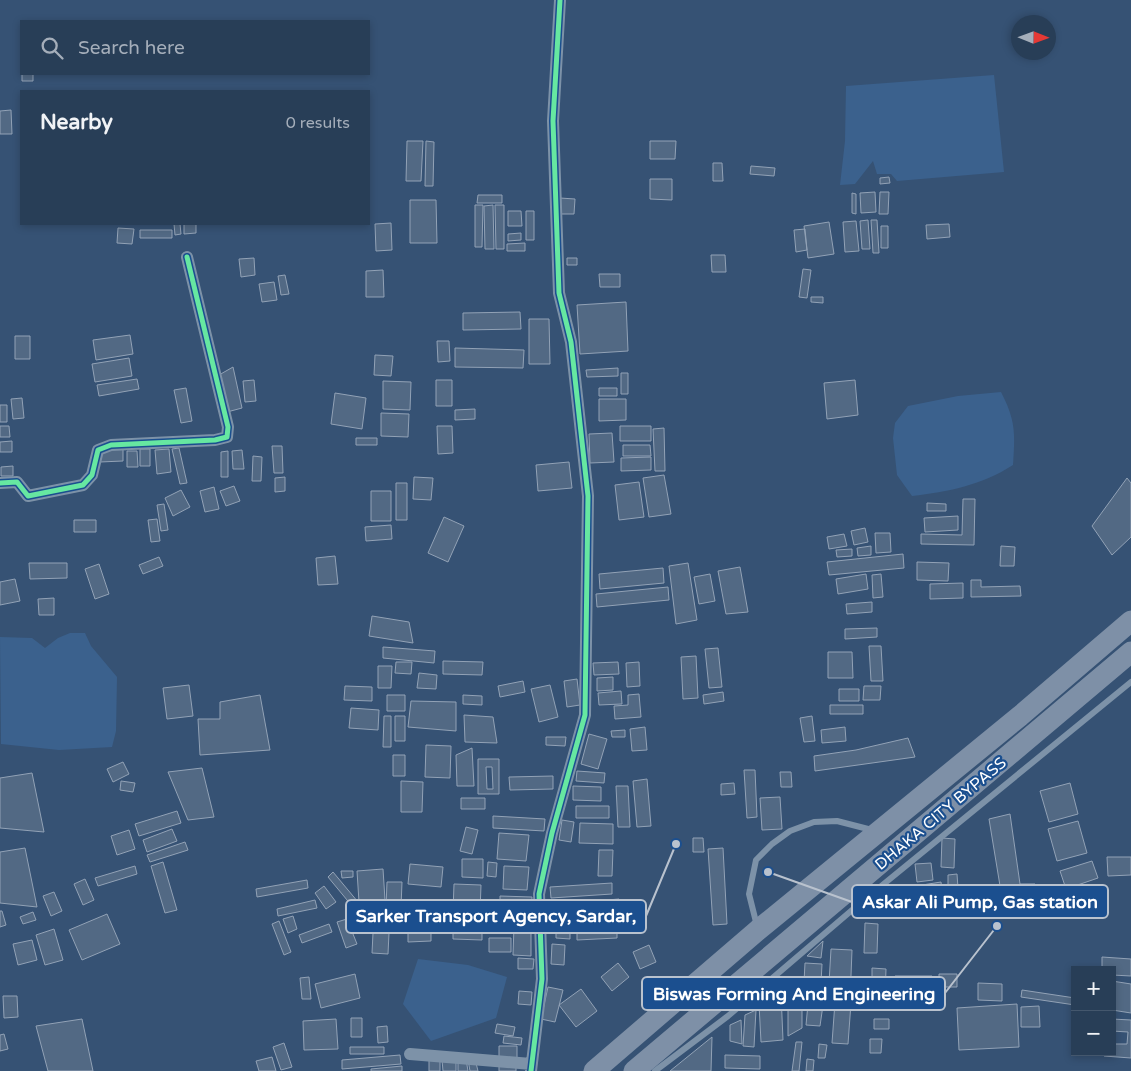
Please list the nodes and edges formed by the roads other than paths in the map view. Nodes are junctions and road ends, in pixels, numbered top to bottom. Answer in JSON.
{"nodes":[{"id":1,"x":560,"y":0,"type":"edge"},
{"id":2,"x":187,"y":258,"type":"dead end"},
{"id":3,"x":0,"y":483,"type":"edge"},
{"id":4,"x":1131,"y":622,"type":"edge"},
{"id":5,"x":1131,"y":652,"type":"edge"},
{"id":6,"x":1131,"y":682,"type":"edge"},
{"id":7,"x":878,"y":831,"type":"junction"},
{"id":8,"x":758,"y":930,"type":"junction"},
{"id":9,"x":410,"y":1054,"type":"dead end"},
{"id":10,"x":531,"y":1067,"type":"edge"},
{"id":11,"x":594,"y":1071,"type":"edge"},
{"id":12,"x":634,"y":1071,"type":"edge"},
{"id":13,"x":655,"y":1071,"type":"edge"}],
"edges":[{"from":1,"to":10,"type":"street"},
{"from":2,"to":3,"type":"street"},
{"from":4,"to":7,"type":"highway"},
{"from":5,"to":12,"type":"highway","name":"DHAKA CITY BYPASS"},
{"from":6,"to":13,"type":"lane"},
{"from":7,"to":8,"type":"highway"},
{"from":7,"to":8,"type":"lane"},
{"from":8,"to":11,"type":"highway"},
{"from":9,"to":10,"type":"street"}]}
